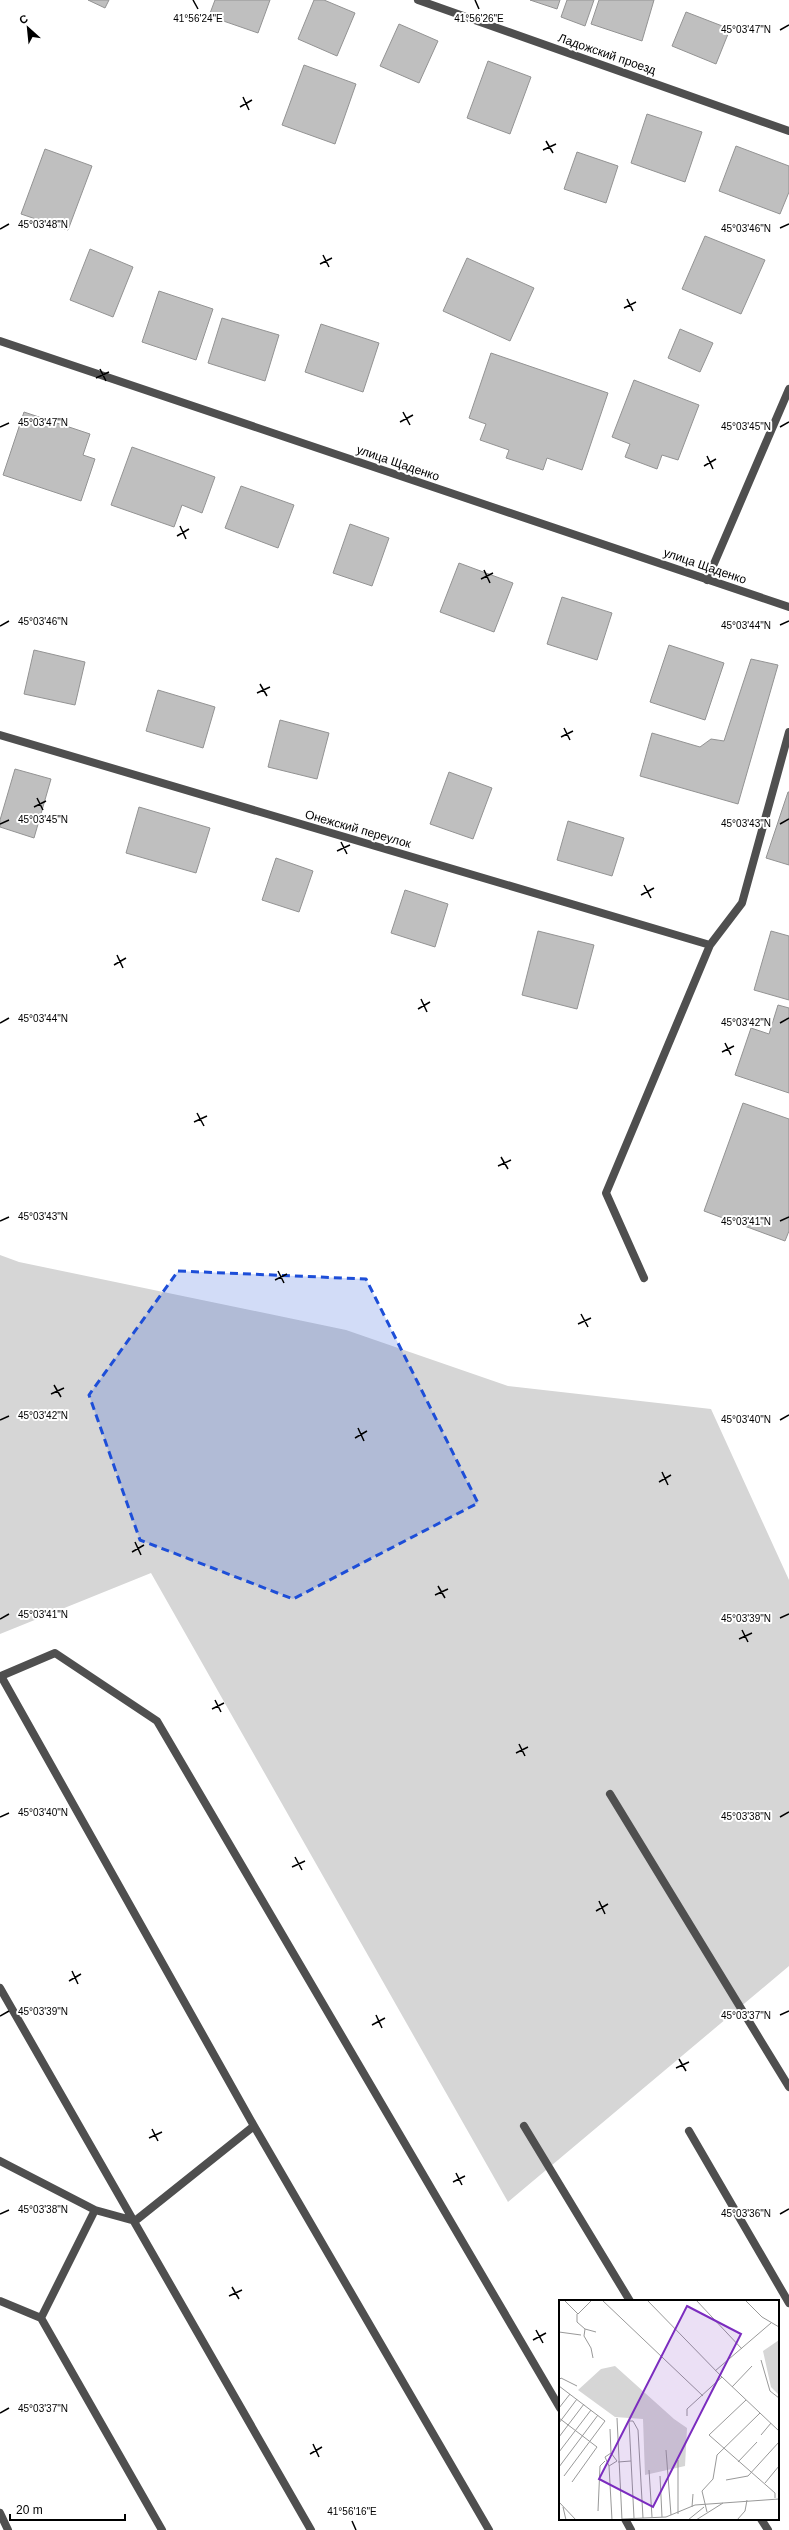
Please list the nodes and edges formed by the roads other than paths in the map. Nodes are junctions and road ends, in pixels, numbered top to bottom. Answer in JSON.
{"nodes":[{"id":1,"x":418,"y":0,"type":"edge"},
{"id":2,"x":789,"y":131,"type":"edge"},
{"id":3,"x":0,"y":341,"type":"edge"},
{"id":4,"x":789,"y":389,"type":"edge"},
{"id":5,"x":707,"y":580,"type":"junction"},
{"id":6,"x":789,"y":607,"type":"edge"},
{"id":7,"x":789,"y":732,"type":"edge"},
{"id":8,"x":0,"y":735,"type":"edge"},
{"id":9,"x":710,"y":945,"type":"junction"},
{"id":10,"x":644,"y":1278,"type":"dead end"},
{"id":11,"x":610,"y":1794,"type":"dead end"},
{"id":12,"x":0,"y":1988,"type":"edge"},
{"id":13,"x":789,"y":2087,"type":"edge"},
{"id":14,"x":254,"y":2126,"type":"junction"},
{"id":15,"x":524,"y":2126,"type":"dead end"},
{"id":16,"x":689,"y":2131,"type":"dead end"},
{"id":17,"x":0,"y":2162,"type":"edge"},
{"id":18,"x":95,"y":2210,"type":"junction"},
{"id":19,"x":135,"y":2221,"type":"junction"},
{"id":20,"x":629,"y":2300,"type":"edge"},
{"id":21,"x":0,"y":2301,"type":"edge"},
{"id":22,"x":789,"y":2303,"type":"edge"},
{"id":23,"x":40,"y":2318,"type":"junction"},
{"id":24,"x":559,"y":2406,"type":"edge"},
{"id":25,"x":0,"y":2512,"type":"edge"},
{"id":26,"x":626,"y":2520,"type":"edge"},
{"id":27,"x":762,"y":2520,"type":"edge"},
{"id":28,"x":8,"y":2530,"type":"edge"},
{"id":29,"x":162,"y":2530,"type":"edge"},
{"id":30,"x":311,"y":2530,"type":"edge"},
{"id":31,"x":489,"y":2530,"type":"edge"},
{"id":32,"x":631,"y":2530,"type":"edge"},
{"id":33,"x":768,"y":2530,"type":"edge"}],
"edges":[{"from":1,"to":2,"type":"street","name":"Ладожский проезд"},
{"from":3,"to":5,"type":"street","name":"улица Щаденко"},
{"from":4,"to":5,"type":"street"},
{"from":5,"to":6,"type":"street","name":"улица Щаденко"},
{"from":7,"to":9,"type":"street"},
{"from":8,"to":9,"type":"street","name":"Онежский переулок"},
{"from":9,"to":10,"type":"street"},
{"from":11,"to":13,"type":"street"},
{"from":12,"to":19,"type":"street"},
{"from":14,"to":19,"type":"street"},
{"from":14,"to":24,"type":"street"},
{"from":14,"to":31,"type":"street"},
{"from":15,"to":20,"type":"street"},
{"from":16,"to":22,"type":"street"},
{"from":17,"to":18,"type":"street"},
{"from":18,"to":19,"type":"street"},
{"from":18,"to":23,"type":"street"},
{"from":19,"to":30,"type":"street"},
{"from":21,"to":23,"type":"street"},
{"from":23,"to":29,"type":"street"},
{"from":25,"to":28,"type":"street"},
{"from":26,"to":32,"type":"street"},
{"from":27,"to":33,"type":"street"}]}
